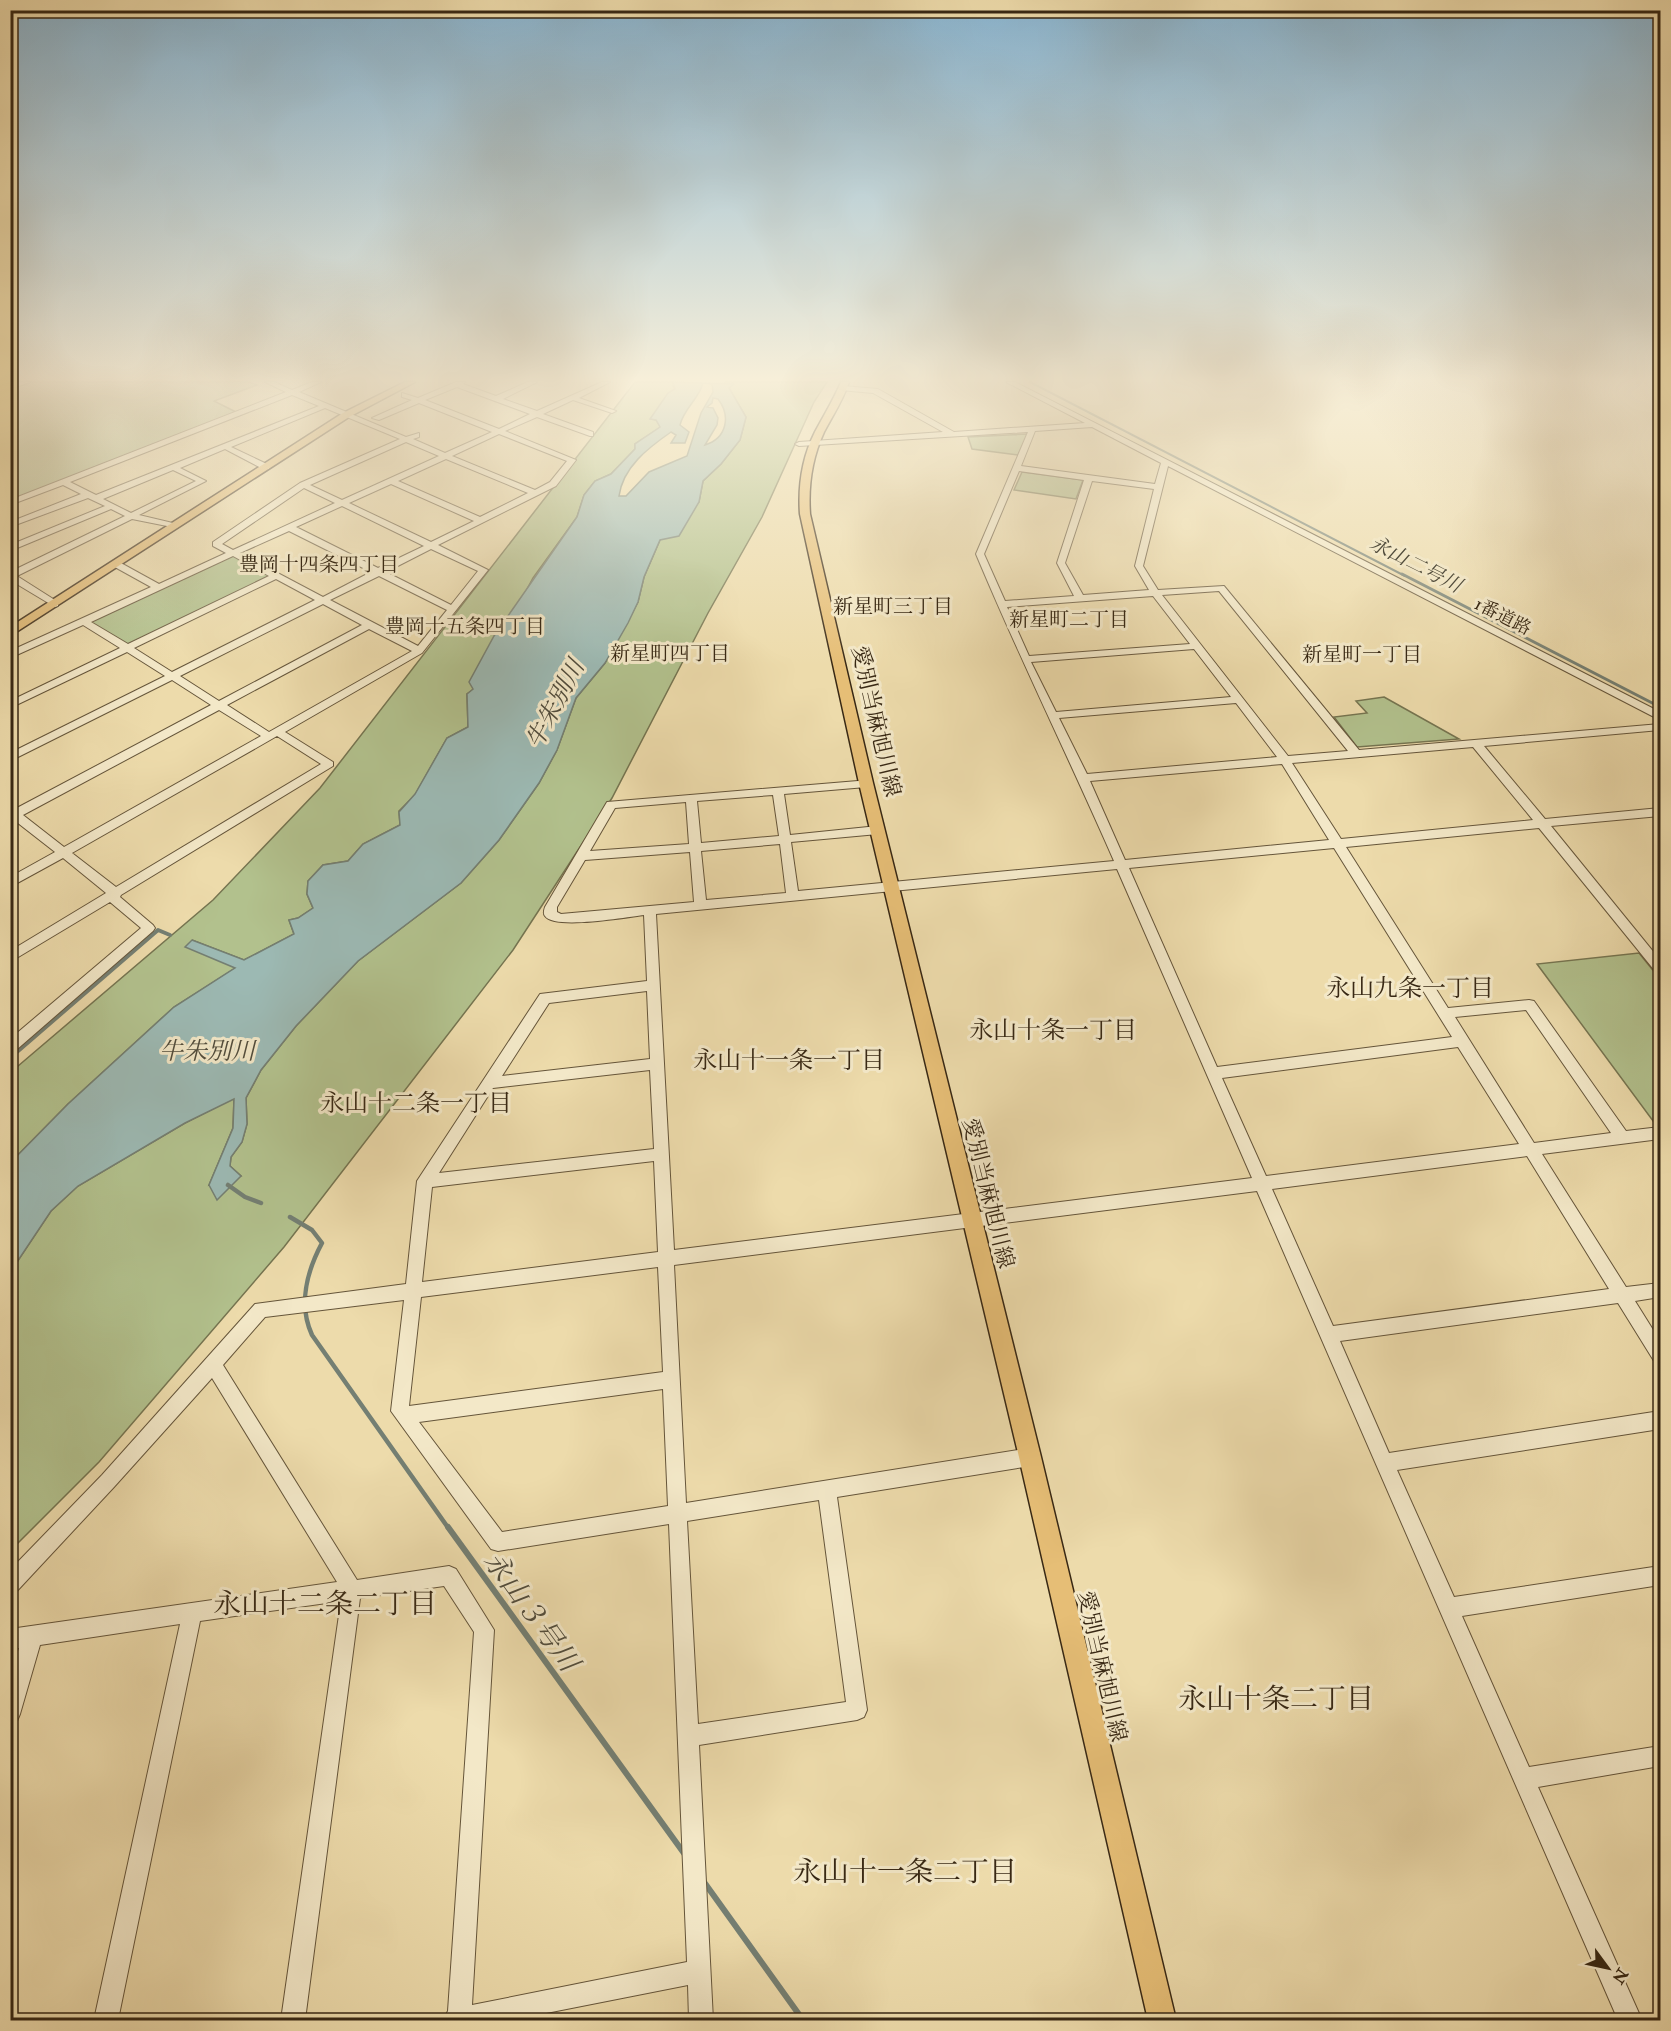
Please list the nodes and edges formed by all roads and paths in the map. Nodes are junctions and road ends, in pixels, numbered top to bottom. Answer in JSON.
{"nodes":[{"id":1,"x":76,"y":477,"type":"edge"},
{"id":2,"x":149,"y":477,"type":"edge"},
{"id":3,"x":193,"y":477,"type":"edge"},
{"id":4,"x":251,"y":477,"type":"edge"},
{"id":5,"x":322,"y":477,"type":"edge"},
{"id":6,"x":401,"y":477,"type":"edge"},
{"id":7,"x":475,"y":477,"type":"edge"},
{"id":8,"x":484,"y":477,"type":"edge"},
{"id":9,"x":497,"y":477,"type":"edge"},
{"id":10,"x":518,"y":477,"type":"edge"},
{"id":11,"x":559,"y":477,"type":"edge"},
{"id":12,"x":805,"y":477,"type":"edge"},
{"id":13,"x":1013,"y":477,"type":"edge"},
{"id":14,"x":1080,"y":477,"type":"edge"},
{"id":15,"x":1160,"y":477,"type":"edge"},
{"id":16,"x":1196,"y":477,"type":"edge"},
{"id":17,"x":1089,"y":478,"type":"junction"},
{"id":18,"x":480,"y":479,"type":"junction"},
{"id":19,"x":392,"y":481,"type":"junction"},
{"id":20,"x":63,"y":482,"type":"junction"},
{"id":21,"x":303,"y":485,"type":"junction"},
{"id":22,"x":1157,"y":487,"type":"junction"},
{"id":23,"x":545,"y":488,"type":"junction"},
{"id":24,"x":535,"y":493,"type":"junction"},
{"id":25,"x":91,"y":497,"type":"junction"},
{"id":26,"x":525,"y":498,"type":"junction"},
{"id":27,"x":10,"y":503,"type":"edge"},
{"id":28,"x":344,"y":504,"type":"junction"},
{"id":29,"x":110,"y":507,"type":"junction"},
{"id":30,"x":131,"y":516,"type":"junction"},
{"id":31,"x":479,"y":520,"type":"junction"},
{"id":32,"x":44,"y":523,"type":"junction"},
{"id":33,"x":10,"y":525,"type":"edge"},
{"id":34,"x":174,"y":526,"type":"junction"},
{"id":35,"x":291,"y":528,"type":"junction"},
{"id":36,"x":430,"y":545,"type":"junction"},
{"id":37,"x":10,"y":548,"type":"edge"},
{"id":38,"x":234,"y":554,"type":"junction"},
{"id":39,"x":116,"y":564,"type":"junction"},
{"id":40,"x":377,"y":572,"type":"junction"},
{"id":41,"x":11,"y":576,"type":"edge"},
{"id":42,"x":276,"y":576,"type":"junction"},
{"id":43,"x":160,"y":588,"type":"junction"},
{"id":44,"x":1155,"y":592,"type":"junction"},
{"id":45,"x":1080,"y":597,"type":"junction"},
{"id":46,"x":322,"y":600,"type":"junction"},
{"id":47,"x":56,"y":603,"type":"junction"},
{"id":48,"x":1003,"y":604,"type":"junction"},
{"id":49,"x":452,"y":609,"type":"junction"},
{"id":50,"x":85,"y":622,"type":"junction"},
{"id":51,"x":369,"y":625,"type":"junction"},
{"id":52,"x":10,"y":633,"type":"edge"},
{"id":53,"x":1196,"y":646,"type":"junction"},
{"id":54,"x":128,"y":648,"type":"junction"},
{"id":55,"x":418,"y":651,"type":"junction"},
{"id":56,"x":10,"y":655,"type":"edge"},
{"id":57,"x":1025,"y":659,"type":"junction"},
{"id":58,"x":173,"y":676,"type":"junction"},
{"id":59,"x":1238,"y":700,"type":"junction"},
{"id":60,"x":10,"y":705,"type":"edge"},
{"id":61,"x":219,"y":705,"type":"junction"},
{"id":62,"x":1053,"y":715,"type":"junction"},
{"id":63,"x":1660,"y":716,"type":"edge"},
{"id":64,"x":1660,"y":727,"type":"edge"},
{"id":65,"x":274,"y":734,"type":"junction"},
{"id":66,"x":1476,"y":743,"type":"junction"},
{"id":67,"x":1356,"y":754,"type":"junction"},
{"id":68,"x":10,"y":759,"type":"edge"},
{"id":69,"x":1285,"y":760,"type":"junction"},
{"id":70,"x":1083,"y":778,"type":"junction"},
{"id":71,"x":866,"y":783,"type":"junction"},
{"id":72,"x":778,"y":791,"type":"junction"},
{"id":73,"x":691,"y":798,"type":"junction"},
{"id":74,"x":1660,"y":812,"type":"edge"},
{"id":75,"x":12,"y":814,"type":"edge"},
{"id":76,"x":1541,"y":822,"type":"junction"},
{"id":77,"x":878,"y":830,"type":"junction"},
{"id":78,"x":786,"y":839,"type":"junction"},
{"id":79,"x":1339,"y":843,"type":"junction"},
{"id":80,"x":695,"y":848,"type":"junction"},
{"id":81,"x":63,"y":853,"type":"junction"},
{"id":82,"x":582,"y":856,"type":"junction"},
{"id":83,"x":1120,"y":865,"type":"junction"},
{"id":84,"x":10,"y":883,"type":"edge"},
{"id":85,"x":891,"y":887,"type":"junction"},
{"id":86,"x":114,"y":895,"type":"junction"},
{"id":87,"x":793,"y":896,"type":"junction"},
{"id":88,"x":700,"y":905,"type":"junction"},
{"id":89,"x":650,"y":910,"type":"junction"},
{"id":90,"x":10,"y":957,"type":"edge"},
{"id":91,"x":1660,"y":968,"type":"edge"},
{"id":92,"x":655,"y":985,"type":"junction"},
{"id":93,"x":1446,"y":1013,"type":"junction"},
{"id":94,"x":1463,"y":1041,"type":"junction"},
{"id":95,"x":10,"y":1047,"type":"edge"},
{"id":96,"x":657,"y":1064,"type":"junction"},
{"id":97,"x":1213,"y":1073,"type":"junction"},
{"id":98,"x":489,"y":1083,"type":"junction"},
{"id":99,"x":1660,"y":1133,"type":"edge"},
{"id":100,"x":1622,"y":1137,"type":"junction"},
{"id":101,"x":1532,"y":1149,"type":"junction"},
{"id":102,"x":662,"y":1154,"type":"junction"},
{"id":103,"x":425,"y":1181,"type":"junction"},
{"id":104,"x":1261,"y":1183,"type":"junction"},
{"id":105,"x":970,"y":1220,"type":"junction"},
{"id":106,"x":667,"y":1259,"type":"junction"},
{"id":107,"x":1660,"y":1290,"type":"edge"},
{"id":108,"x":412,"y":1291,"type":"junction"},
{"id":109,"x":1623,"y":1295,"type":"junction"},
{"id":110,"x":1328,"y":1335,"type":"junction"},
{"id":111,"x":1660,"y":1355,"type":"edge"},
{"id":112,"x":213,"y":1364,"type":"junction"},
{"id":113,"x":673,"y":1379,"type":"junction"},
{"id":114,"x":405,"y":1415,"type":"junction"},
{"id":115,"x":1660,"y":1420,"type":"edge"},
{"id":116,"x":1030,"y":1457,"type":"junction"},
{"id":117,"x":1384,"y":1462,"type":"junction"},
{"id":118,"x":827,"y":1489,"type":"junction"},
{"id":119,"x":679,"y":1514,"type":"junction"},
{"id":120,"x":1660,"y":1575,"type":"edge"},
{"id":121,"x":10,"y":1584,"type":"edge"},
{"id":122,"x":352,"y":1589,"type":"junction"},
{"id":123,"x":1448,"y":1608,"type":"junction"},
{"id":124,"x":192,"y":1614,"type":"junction"},
{"id":125,"x":32,"y":1637,"type":"junction"},
{"id":126,"x":10,"y":1639,"type":"edge"},
{"id":127,"x":10,"y":1714,"type":"edge"},
{"id":128,"x":690,"y":1736,"type":"junction"},
{"id":129,"x":1660,"y":1756,"type":"edge"},
{"id":130,"x":1524,"y":1779,"type":"junction"},
{"id":131,"x":699,"y":1971,"type":"junction"},
{"id":132,"x":106,"y":2020,"type":"edge"},
{"id":133,"x":293,"y":2020,"type":"edge"},
{"id":134,"x":458,"y":2020,"type":"edge"},
{"id":135,"x":701,"y":2020,"type":"edge"},
{"id":136,"x":1162,"y":2020,"type":"edge"},
{"id":137,"x":1630,"y":2020,"type":"edge"}],
"edges":[{"from":1,"to":20,"type":"street"},
{"from":2,"to":25,"type":"street"},
{"from":3,"to":30,"type":"street"},
{"from":4,"to":34,"type":"main road"},
{"from":5,"to":21,"type":"street"},
{"from":6,"to":19,"type":"street"},
{"from":7,"to":18,"type":"street"},
{"from":8,"to":18,"type":"street"},
{"from":9,"to":24,"type":"street"},
{"from":10,"to":23,"type":"street"},
{"from":11,"to":23,"type":"street"},
{"from":12,"to":71,"type":"main road","name":"愛別当麻旭川線"},
{"from":13,"to":48,"type":"street"},
{"from":14,"to":17,"type":"street"},
{"from":15,"to":22,"type":"street"},
{"from":16,"to":63,"type":"street","name":"1番道路"},
{"from":17,"to":22,"type":"street"},
{"from":17,"to":45,"type":"street"},
{"from":18,"to":26,"type":"street"},
{"from":19,"to":28,"type":"street"},
{"from":19,"to":31,"type":"street"},
{"from":20,"to":25,"type":"street"},
{"from":20,"to":27,"type":"street"},
{"from":21,"to":28,"type":"street"},
{"from":21,"to":38,"type":"street"},
{"from":22,"to":44,"type":"street"},
{"from":23,"to":24,"type":"street"},
{"from":24,"to":26,"type":"street"},
{"from":25,"to":29,"type":"street"},
{"from":25,"to":32,"type":"street"},
{"from":26,"to":31,"type":"street"},
{"from":27,"to":32,"type":"street"},
{"from":28,"to":35,"type":"street"},
{"from":28,"to":36,"type":"street"},
{"from":29,"to":30,"type":"street"},
{"from":29,"to":32,"type":"street"},
{"from":30,"to":34,"type":"street"},
{"from":30,"to":41,"type":"street"},
{"from":31,"to":36,"type":"street"},
{"from":32,"to":33,"type":"street"},
{"from":32,"to":37,"type":"street"},
{"from":34,"to":39,"type":"main road"},
{"from":35,"to":38,"type":"street"},
{"from":35,"to":40,"type":"street"},
{"from":36,"to":40,"type":"street"},
{"from":36,"to":49,"type":"street"},
{"from":38,"to":42,"type":"street"},
{"from":38,"to":43,"type":"street"},
{"from":39,"to":43,"type":"street"},
{"from":39,"to":47,"type":"main road"},
{"from":40,"to":46,"type":"street"},
{"from":40,"to":49,"type":"street"},
{"from":41,"to":47,"type":"street"},
{"from":42,"to":46,"type":"street"},
{"from":42,"to":54,"type":"street"},
{"from":43,"to":50,"type":"street"},
{"from":44,"to":45,"type":"street"},
{"from":44,"to":53,"type":"street"},
{"from":44,"to":67,"type":"street"},
{"from":45,"to":48,"type":"street"},
{"from":46,"to":51,"type":"street"},
{"from":46,"to":58,"type":"street"},
{"from":47,"to":52,"type":"main road"},
{"from":48,"to":57,"type":"street"},
{"from":49,"to":55,"type":"street"},
{"from":50,"to":54,"type":"street"},
{"from":50,"to":56,"type":"street"},
{"from":51,"to":55,"type":"street"},
{"from":51,"to":61,"type":"street"},
{"from":53,"to":57,"type":"street"},
{"from":53,"to":59,"type":"street"},
{"from":54,"to":58,"type":"street"},
{"from":54,"to":60,"type":"street"},
{"from":55,"to":65,"type":"street"},
{"from":57,"to":62,"type":"street"},
{"from":58,"to":61,"type":"street"},
{"from":58,"to":68,"type":"street"},
{"from":59,"to":62,"type":"street"},
{"from":59,"to":69,"type":"street"},
{"from":61,"to":65,"type":"street"},
{"from":61,"to":75,"type":"street"},
{"from":62,"to":70,"type":"street"},
{"from":64,"to":66,"type":"street"},
{"from":65,"to":81,"type":"street"},
{"from":65,"to":86,"type":"street"},
{"from":66,"to":67,"type":"street"},
{"from":66,"to":76,"type":"street"},
{"from":67,"to":69,"type":"street"},
{"from":69,"to":70,"type":"street"},
{"from":69,"to":79,"type":"street"},
{"from":70,"to":83,"type":"street"},
{"from":71,"to":72,"type":"street"},
{"from":71,"to":77,"type":"main road","name":"愛別当麻旭川線"},
{"from":72,"to":73,"type":"street"},
{"from":72,"to":78,"type":"street"},
{"from":73,"to":80,"type":"street"},
{"from":73,"to":82,"type":"street"},
{"from":74,"to":76,"type":"street"},
{"from":75,"to":81,"type":"street"},
{"from":76,"to":79,"type":"street"},
{"from":76,"to":91,"type":"street"},
{"from":77,"to":78,"type":"street"},
{"from":77,"to":85,"type":"main road","name":"愛別当麻旭川線"},
{"from":78,"to":80,"type":"street"},
{"from":78,"to":87,"type":"street"},
{"from":79,"to":83,"type":"street"},
{"from":79,"to":93,"type":"street"},
{"from":80,"to":82,"type":"street"},
{"from":80,"to":88,"type":"street"},
{"from":81,"to":84,"type":"street"},
{"from":81,"to":86,"type":"street"},
{"from":82,"to":89,"type":"street"},
{"from":83,"to":85,"type":"street"},
{"from":83,"to":97,"type":"street"},
{"from":85,"to":87,"type":"street"},
{"from":85,"to":105,"type":"main road","name":"愛別当麻旭川線"},
{"from":86,"to":90,"type":"street"},
{"from":86,"to":95,"type":"street"},
{"from":87,"to":88,"type":"street"},
{"from":88,"to":89,"type":"street"},
{"from":89,"to":92,"type":"street"},
{"from":92,"to":96,"type":"street"},
{"from":92,"to":98,"type":"street"},
{"from":93,"to":94,"type":"street"},
{"from":93,"to":100,"type":"street"},
{"from":94,"to":97,"type":"street"},
{"from":94,"to":101,"type":"street"},
{"from":96,"to":98,"type":"street"},
{"from":96,"to":102,"type":"street"},
{"from":97,"to":104,"type":"street"},
{"from":98,"to":103,"type":"street"},
{"from":99,"to":100,"type":"street"},
{"from":100,"to":101,"type":"street"},
{"from":101,"to":104,"type":"street"},
{"from":101,"to":109,"type":"street"},
{"from":102,"to":103,"type":"street"},
{"from":102,"to":106,"type":"street"},
{"from":103,"to":108,"type":"street"},
{"from":104,"to":105,"type":"street"},
{"from":104,"to":110,"type":"street"},
{"from":105,"to":106,"type":"street"},
{"from":105,"to":116,"type":"main road","name":"愛別当麻旭川線"},
{"from":106,"to":108,"type":"street"},
{"from":106,"to":113,"type":"street"},
{"from":107,"to":109,"type":"street"},
{"from":108,"to":112,"type":"street"},
{"from":108,"to":114,"type":"street"},
{"from":109,"to":110,"type":"street"},
{"from":109,"to":111,"type":"street"},
{"from":110,"to":117,"type":"street"},
{"from":112,"to":121,"type":"street"},
{"from":112,"to":122,"type":"street"},
{"from":113,"to":114,"type":"street"},
{"from":113,"to":119,"type":"street"},
{"from":114,"to":119,"type":"street"},
{"from":115,"to":117,"type":"street"},
{"from":116,"to":118,"type":"street"},
{"from":116,"to":136,"type":"main road","name":"愛別当麻旭川線"},
{"from":117,"to":123,"type":"street"},
{"from":118,"to":119,"type":"street"},
{"from":118,"to":128,"type":"street"},
{"from":119,"to":128,"type":"street"},
{"from":120,"to":123,"type":"street"},
{"from":122,"to":124,"type":"street"},
{"from":122,"to":133,"type":"street"},
{"from":122,"to":134,"type":"street"},
{"from":123,"to":130,"type":"street"},
{"from":124,"to":125,"type":"street"},
{"from":124,"to":132,"type":"street"},
{"from":125,"to":126,"type":"street"},
{"from":125,"to":127,"type":"street"},
{"from":128,"to":131,"type":"street"},
{"from":129,"to":130,"type":"street"},
{"from":130,"to":137,"type":"street"},
{"from":131,"to":134,"type":"street"},
{"from":131,"to":135,"type":"street"}]}
